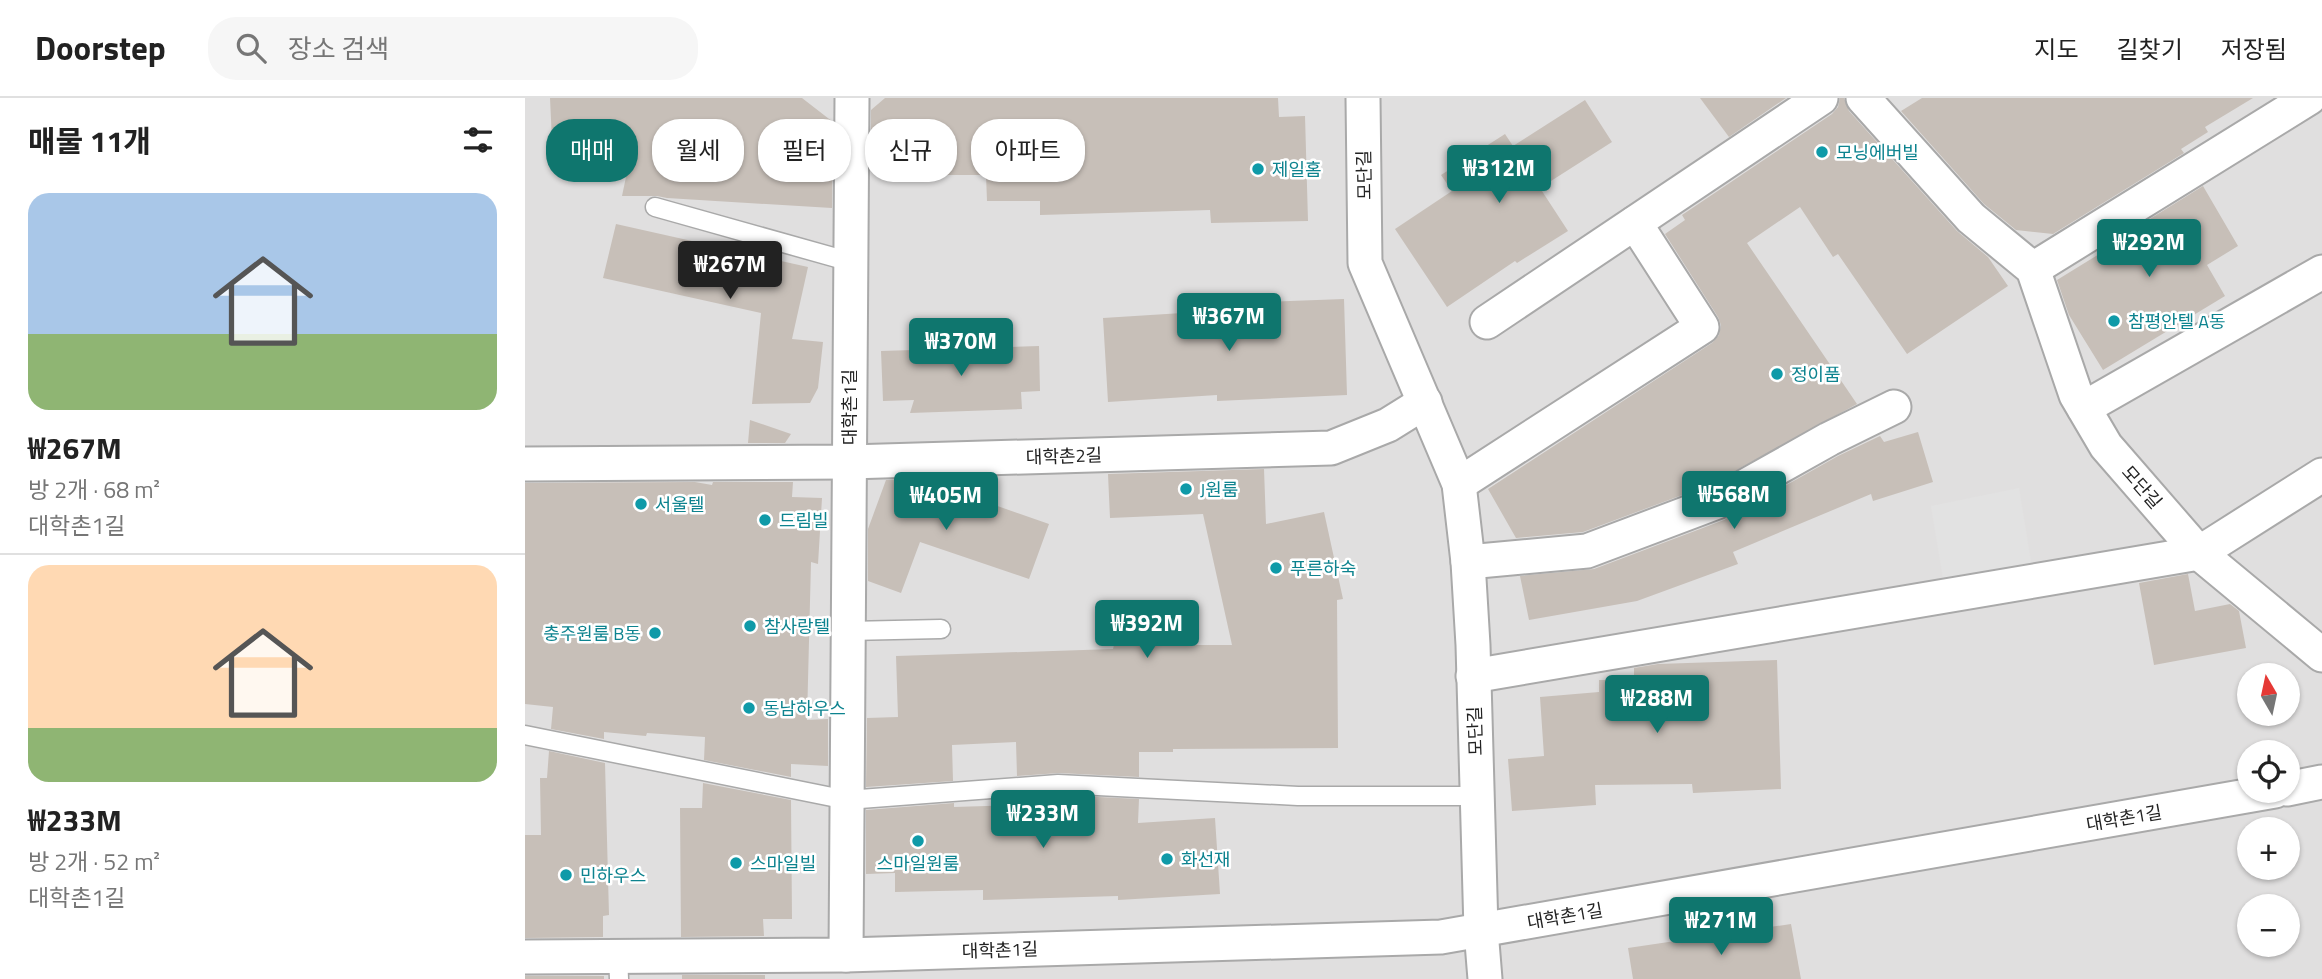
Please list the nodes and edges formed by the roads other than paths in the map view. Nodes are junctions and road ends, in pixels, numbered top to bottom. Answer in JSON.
{"nodes":[{"id":1,"x":852,"y":98,"type":"edge"},
{"id":2,"x":1363,"y":98,"type":"edge"},
{"id":3,"x":1821,"y":98,"type":"edge"},
{"id":4,"x":2309,"y":98,"type":"edge"},
{"id":5,"x":1870,"y":101,"type":"edge"},
{"id":6,"x":655,"y":207,"type":"dead end"},
{"id":7,"x":1635,"y":223,"type":"junction"},
{"id":8,"x":851,"y":262,"type":"junction"},
{"id":9,"x":2033,"y":269,"type":"junction"},
{"id":10,"x":2322,"y":272,"type":"edge"},
{"id":11,"x":1487,"y":322,"type":"dead end"},
{"id":12,"x":1425,"y":402,"type":"junction"},
{"id":13,"x":1894,"y":407,"type":"dead end"},
{"id":14,"x":2084,"y":408,"type":"junction"},
{"id":15,"x":849,"y":462,"type":"junction"},
{"id":16,"x":525,"y":464,"type":"edge"},
{"id":17,"x":2322,"y":475,"type":"edge"},
{"id":18,"x":1459,"y":484,"type":"junction"},
{"id":19,"x":2199,"y":553,"type":"junction"},
{"id":20,"x":1468,"y":562,"type":"junction"},
{"id":21,"x":941,"y":629,"type":"dead end"},
{"id":22,"x":848,"y":631,"type":"junction"},
{"id":23,"x":2322,"y":655,"type":"edge"},
{"id":24,"x":1473,"y":676,"type":"junction"},
{"id":25,"x":525,"y":735,"type":"edge"},
{"id":26,"x":2322,"y":782,"type":"edge"},
{"id":27,"x":2300,"y":786,"type":"edge"},
{"id":28,"x":1477,"y":796,"type":"junction"},
{"id":29,"x":2237,"y":798,"type":"edge"},
{"id":30,"x":847,"y":800,"type":"junction"},
{"id":31,"x":1481,"y":930,"type":"junction"},
{"id":32,"x":846,"y":955,"type":"junction"},
{"id":33,"x":525,"y":957,"type":"edge"},
{"id":34,"x":618,"y":968,"type":"edge"},
{"id":35,"x":1485,"y":979,"type":"edge"}],
"edges":[{"from":1,"to":8,"type":"street","name":"대학촌1길"},
{"from":2,"to":12,"type":"street","name":"모단길"},
{"from":3,"to":7,"type":"street"},
{"from":4,"to":9,"type":"street"},
{"from":5,"to":9,"type":"street"},
{"from":6,"to":8,"type":"lane"},
{"from":7,"to":11,"type":"street"},
{"from":7,"to":18,"type":"street"},
{"from":8,"to":15,"type":"street","name":"대학촌1길"},
{"from":9,"to":14,"type":"street","name":"모단길"},
{"from":10,"to":14,"type":"street"},
{"from":12,"to":15,"type":"street","name":"대학촌2길"},
{"from":12,"to":18,"type":"street","name":"모단길"},
{"from":13,"to":20,"type":"street"},
{"from":14,"to":19,"type":"street","name":"모단길"},
{"from":15,"to":16,"type":"street","name":"대학촌2길"},
{"from":15,"to":22,"type":"street","name":"대학촌1길"},
{"from":17,"to":19,"type":"street"},
{"from":18,"to":20,"type":"street","name":"모단길"},
{"from":19,"to":23,"type":"street","name":"모단길"},
{"from":19,"to":24,"type":"street"},
{"from":20,"to":24,"type":"street","name":"모단길"},
{"from":21,"to":22,"type":"lane"},
{"from":22,"to":30,"type":"street","name":"대학촌1길"},
{"from":24,"to":28,"type":"street","name":"모단길"},
{"from":25,"to":30,"type":"lane"},
{"from":26,"to":27,"type":"street"},
{"from":28,"to":30,"type":"lane"},
{"from":28,"to":31,"type":"street","name":"모단길"},
{"from":29,"to":31,"type":"street","name":"대학촌1길"},
{"from":30,"to":32,"type":"street","name":"대학촌1길"},
{"from":31,"to":32,"type":"street","name":"대학촌1길"},
{"from":31,"to":35,"type":"street","name":"모단길"},
{"from":32,"to":34,"type":"street","name":"대학촌1길"},
{"from":33,"to":34,"type":"street","name":"대학촌1길"}]}
